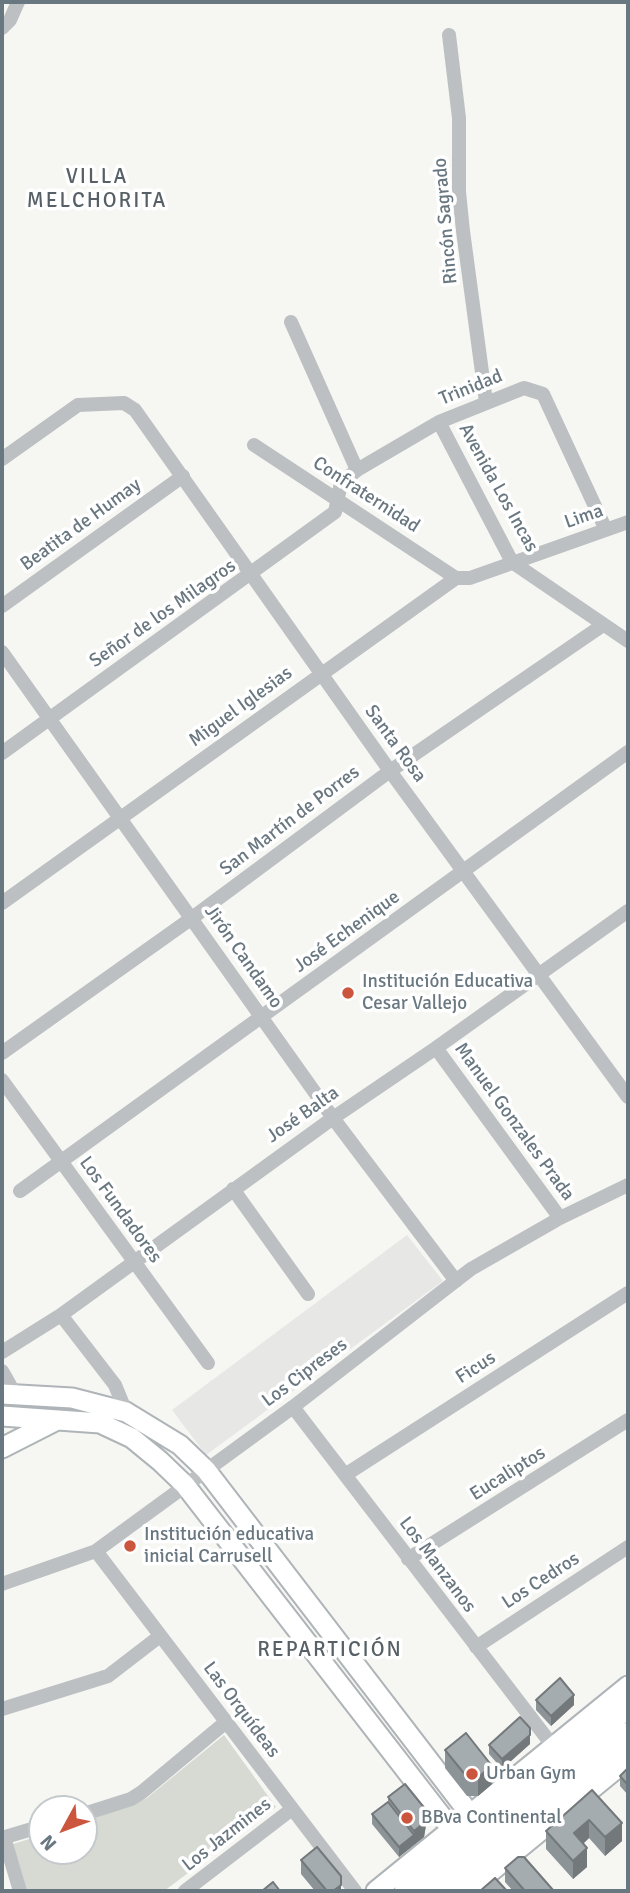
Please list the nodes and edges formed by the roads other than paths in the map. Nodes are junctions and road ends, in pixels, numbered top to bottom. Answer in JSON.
{"nodes":[{"id":1,"x":18,"y":2,"type":"edge"},
{"id":2,"x":2,"y":28,"type":"edge"},
{"id":3,"x":449,"y":35,"type":"dead end"},
{"id":4,"x":291,"y":323,"type":"dead end"},
{"id":5,"x":486,"y":402,"type":"junction"},
{"id":6,"x":439,"y":422,"type":"junction"},
{"id":7,"x":254,"y":445,"type":"dead end"},
{"id":8,"x":2,"y":459,"type":"edge"},
{"id":9,"x":357,"y":470,"type":"junction"},
{"id":10,"x":183,"y":476,"type":"junction"},
{"id":11,"x":339,"y":501,"type":"junction"},
{"id":12,"x":628,"y":522,"type":"edge"},
{"id":13,"x":606,"y":530,"type":"junction"},
{"id":14,"x":512,"y":562,"type":"junction"},
{"id":15,"x":251,"y":575,"type":"junction"},
{"id":16,"x":456,"y":578,"type":"junction"},
{"id":17,"x":2,"y":606,"type":"edge"},
{"id":18,"x":603,"y":625,"type":"junction"},
{"id":19,"x":628,"y":641,"type":"edge"},
{"id":20,"x":2,"y":652,"type":"edge"},
{"id":21,"x":321,"y":673,"type":"junction"},
{"id":22,"x":50,"y":717,"type":"junction"},
{"id":23,"x":628,"y":752,"type":"edge"},
{"id":24,"x":2,"y":753,"type":"edge"},
{"id":25,"x":390,"y":771,"type":"junction"},
{"id":26,"x":120,"y":818,"type":"junction"},
{"id":27,"x":464,"y":871,"type":"junction"},
{"id":28,"x":2,"y":903,"type":"edge"},
{"id":29,"x":628,"y":911,"type":"edge"},
{"id":30,"x":192,"y":918,"type":"junction"},
{"id":31,"x":538,"y":976,"type":"junction"},
{"id":32,"x":262,"y":1018,"type":"junction"},
{"id":33,"x":436,"y":1048,"type":"junction"},
{"id":34,"x":2,"y":1053,"type":"edge"},
{"id":35,"x":2,"y":1080,"type":"edge"},
{"id":36,"x":628,"y":1097,"type":"edge"},
{"id":37,"x":332,"y":1118,"type":"junction"},
{"id":38,"x":61,"y":1161,"type":"junction"},
{"id":39,"x":628,"y":1185,"type":"edge"},
{"id":40,"x":233,"y":1189,"type":"junction"},
{"id":41,"x":20,"y":1191,"type":"dead end"},
{"id":42,"x":560,"y":1218,"type":"junction"},
{"id":43,"x":133,"y":1260,"type":"junction"},
{"id":44,"x":456,"y":1281,"type":"junction"},
{"id":45,"x":628,"y":1293,"type":"edge"},
{"id":46,"x":308,"y":1294,"type":"dead end"},
{"id":47,"x":61,"y":1315,"type":"junction"},
{"id":48,"x":2,"y":1352,"type":"edge"},
{"id":49,"x":208,"y":1363,"type":"dead end"},
{"id":50,"x":2,"y":1371,"type":"edge"},
{"id":51,"x":8,"y":1394,"type":"edge"},
{"id":52,"x":72,"y":1398,"type":"junction"},
{"id":53,"x":293,"y":1407,"type":"junction"},
{"id":54,"x":126,"y":1412,"type":"junction"},
{"id":55,"x":2,"y":1416,"type":"edge"},
{"id":56,"x":59,"y":1419,"type":"junction"},
{"id":57,"x":628,"y":1420,"type":"edge"},
{"id":58,"x":2,"y":1448,"type":"edge"},
{"id":59,"x":206,"y":1470,"type":"junction"},
{"id":60,"x":345,"y":1475,"type":"junction"},
{"id":61,"x":185,"y":1485,"type":"junction"},
{"id":62,"x":628,"y":1547,"type":"edge"},
{"id":63,"x":96,"y":1551,"type":"junction"},
{"id":64,"x":408,"y":1559,"type":"junction"},
{"id":65,"x":2,"y":1584,"type":"edge"},
{"id":66,"x":160,"y":1636,"type":"junction"},
{"id":67,"x":475,"y":1647,"type":"junction"},
{"id":68,"x":628,"y":1686,"type":"edge"},
{"id":69,"x":628,"y":1705,"type":"edge"},
{"id":70,"x":2,"y":1709,"type":"edge"},
{"id":71,"x":226,"y":1722,"type":"junction"},
{"id":72,"x":628,"y":1735,"type":"edge"},
{"id":73,"x":552,"y":1745,"type":"junction"},
{"id":74,"x":628,"y":1759,"type":"edge"},
{"id":75,"x":98,"y":1809,"type":"edge"},
{"id":76,"x":292,"y":1809,"type":"junction"},
{"id":77,"x":475,"y":1824,"type":"junction"},
{"id":78,"x":28,"y":1830,"type":"edge"},
{"id":79,"x":453,"y":1831,"type":"junction"},
{"id":80,"x":3,"y":1838,"type":"edge"},
{"id":81,"x":456,"y":1879,"type":"edge"},
{"id":82,"x":20,"y":1891,"type":"edge"},
{"id":83,"x":185,"y":1891,"type":"edge"},
{"id":84,"x":355,"y":1891,"type":"edge"},
{"id":85,"x":376,"y":1891,"type":"edge"},
{"id":86,"x":407,"y":1891,"type":"edge"},
{"id":87,"x":433,"y":1891,"type":"edge"},
{"id":88,"x":440,"y":1891,"type":"edge"}],
"edges":[{"from":1,"to":2,"type":"street"},
{"from":3,"to":5,"type":"street","name":"Rincón Sagrado"},
{"from":4,"to":9,"type":"street"},
{"from":5,"to":6,"type":"street","name":"Trinidad"},
{"from":5,"to":13,"type":"street","name":"Trinidad"},
{"from":6,"to":9,"type":"street","name":"Trinidad"},
{"from":6,"to":14,"type":"street","name":"Avenida Los Incas"},
{"from":7,"to":11,"type":"street","name":"Confraternidad"},
{"from":8,"to":10,"type":"street","name":"Santa Rosa"},
{"from":9,"to":11,"type":"street","name":"Trinidad"},
{"from":10,"to":15,"type":"street","name":"Santa Rosa"},
{"from":10,"to":17,"type":"street","name":"Beatita de Humay"},
{"from":11,"to":15,"type":"street","name":"Señor de los Milagros"},
{"from":11,"to":16,"type":"street","name":"Confraternidad"},
{"from":12,"to":13,"type":"street","name":"Lima"},
{"from":13,"to":14,"type":"street","name":"Lima"},
{"from":14,"to":16,"type":"street","name":"Miguel Iglesias"},
{"from":14,"to":18,"type":"street","name":"Avenida Los Incas"},
{"from":15,"to":21,"type":"street","name":"Santa Rosa"},
{"from":15,"to":22,"type":"street","name":"Señor de los Milagros"},
{"from":16,"to":21,"type":"street","name":"Miguel Iglesias"},
{"from":18,"to":19,"type":"street","name":"Avenida Los Incas"},
{"from":18,"to":25,"type":"street","name":"San Martín de Porres"},
{"from":20,"to":22,"type":"street","name":"Jirón Candamo"},
{"from":21,"to":25,"type":"street","name":"Santa Rosa"},
{"from":21,"to":26,"type":"street","name":"Miguel Iglesias"},
{"from":22,"to":24,"type":"street","name":"Señor de los Milagros"},
{"from":22,"to":26,"type":"street","name":"Jirón Candamo"},
{"from":23,"to":27,"type":"street","name":"José Echenique"},
{"from":25,"to":27,"type":"street","name":"Santa Rosa"},
{"from":25,"to":30,"type":"street","name":"San Martín de Porres"},
{"from":26,"to":28,"type":"street","name":"Miguel Iglesias"},
{"from":26,"to":30,"type":"street","name":"Jirón Candamo"},
{"from":27,"to":31,"type":"street","name":"Santa Rosa"},
{"from":27,"to":32,"type":"street","name":"José Echenique"},
{"from":29,"to":31,"type":"street","name":"José Balta"},
{"from":30,"to":32,"type":"street","name":"Jirón Candamo"},
{"from":30,"to":34,"type":"street","name":"San Martín de Porres"},
{"from":31,"to":33,"type":"street","name":"José Balta"},
{"from":31,"to":36,"type":"street","name":"Santa Rosa"},
{"from":32,"to":37,"type":"street","name":"Jirón Candamo"},
{"from":32,"to":38,"type":"street","name":"José Echenique"},
{"from":33,"to":37,"type":"street","name":"José Balta"},
{"from":33,"to":42,"type":"street","name":"Manuel Gonzales Prada"},
{"from":35,"to":38,"type":"street","name":"Los Fundadores"},
{"from":37,"to":40,"type":"street","name":"José Balta"},
{"from":37,"to":44,"type":"street","name":"Jirón Candamo"},
{"from":38,"to":41,"type":"street","name":"José Echenique"},
{"from":38,"to":43,"type":"street","name":"Los Fundadores"},
{"from":39,"to":42,"type":"street","name":"Los Cipreses"},
{"from":40,"to":43,"type":"street","name":"José Balta"},
{"from":40,"to":46,"type":"street"},
{"from":42,"to":44,"type":"street","name":"Los Cipreses"},
{"from":43,"to":47,"type":"street","name":"José Balta"},
{"from":43,"to":49,"type":"street","name":"Los Fundadores"},
{"from":44,"to":53,"type":"street","name":"Los Cipreses"},
{"from":45,"to":60,"type":"street","name":"Ficus"},
{"from":47,"to":48,"type":"street","name":"José Balta"},
{"from":47,"to":54,"type":"street"},
{"from":50,"to":51,"type":"street"},
{"from":51,"to":52,"type":"street"},
{"from":52,"to":54,"type":"street"},
{"from":52,"to":56,"type":"street"},
{"from":53,"to":59,"type":"street","name":"Los Cipreses"},
{"from":53,"to":60,"type":"street","name":"Los Manzanos"},
{"from":54,"to":59,"type":"street"},
{"from":55,"to":56,"type":"street"},
{"from":56,"to":58,"type":"street"},
{"from":56,"to":61,"type":"street"},
{"from":57,"to":64,"type":"street","name":"Eucaliptos"},
{"from":59,"to":61,"type":"street","name":"Los Cipreses"},
{"from":59,"to":77,"type":"street"},
{"from":60,"to":64,"type":"street","name":"Los Manzanos"},
{"from":61,"to":63,"type":"street","name":"Los Cipreses"},
{"from":61,"to":79,"type":"street"},
{"from":62,"to":67,"type":"street","name":"Los Cedros"},
{"from":63,"to":65,"type":"street","name":"Los Cipreses"},
{"from":63,"to":66,"type":"street","name":"Las Orquídeas"},
{"from":64,"to":67,"type":"street","name":"Los Manzanos"},
{"from":66,"to":70,"type":"street"},
{"from":66,"to":71,"type":"street","name":"Las Orquídeas"},
{"from":67,"to":73,"type":"street","name":"Los Manzanos"},
{"from":68,"to":73,"type":"street"},
{"from":69,"to":77,"type":"highway"},
{"from":71,"to":75,"type":"street"},
{"from":71,"to":76,"type":"street","name":"Las Orquídeas"},
{"from":72,"to":81,"type":"highway"},
{"from":73,"to":77,"type":"street"},
{"from":74,"to":81,"type":"street"},
{"from":76,"to":83,"type":"street","name":"Los Jazmines"},
{"from":76,"to":84,"type":"street","name":"Las Orquídeas"},
{"from":77,"to":79,"type":"street"},
{"from":77,"to":81,"type":"highway"},
{"from":78,"to":80,"type":"street"},
{"from":79,"to":81,"type":"street"},
{"from":79,"to":85,"type":"street"},
{"from":80,"to":82,"type":"street"},
{"from":81,"to":86,"type":"highway"},
{"from":81,"to":87,"type":"street"},
{"from":81,"to":88,"type":"highway"}]}
